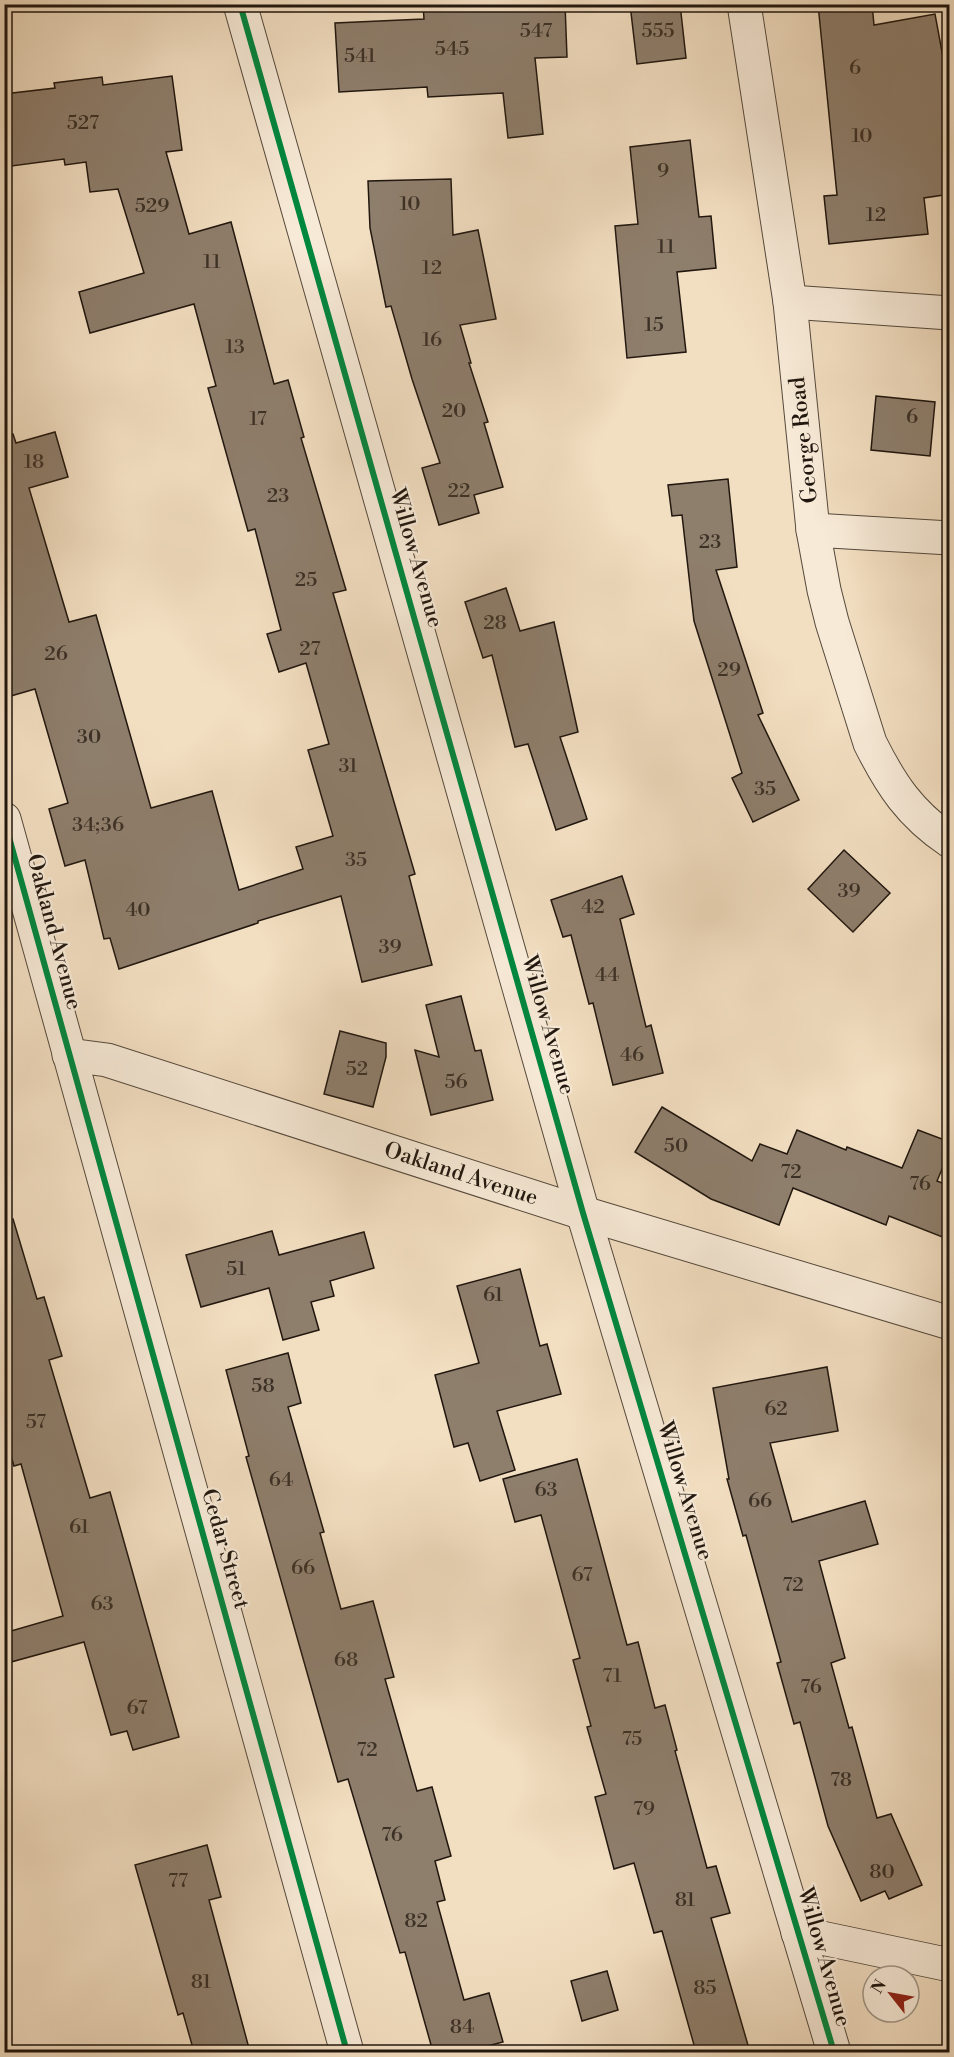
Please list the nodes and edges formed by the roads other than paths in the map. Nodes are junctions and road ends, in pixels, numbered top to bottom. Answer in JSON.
{"nodes":[{"id":1,"x":240,"y":4,"type":"edge"},
{"id":2,"x":744,"y":4,"type":"edge"},
{"id":3,"x":790,"y":302,"type":"junction"},
{"id":4,"x":950,"y":313,"type":"edge"},
{"id":5,"x":813,"y":530,"type":"junction"},
{"id":6,"x":950,"y":538,"type":"edge"},
{"id":7,"x":4,"y":819,"type":"edge"},
{"id":8,"x":950,"y":841,"type":"edge"},
{"id":9,"x":69,"y":1055,"type":"junction"},
{"id":10,"x":583,"y":1213,"type":"junction"},
{"id":11,"x":950,"y":1323,"type":"edge"},
{"id":12,"x":798,"y":1933,"type":"junction"},
{"id":13,"x":950,"y":1965,"type":"edge"},
{"id":14,"x":347,"y":2052,"type":"edge"},
{"id":15,"x":834,"y":2052,"type":"edge"}],
"edges":[{"from":1,"to":10,"type":"street","name":"Willow Avenue"},
{"from":2,"to":3,"type":"street","name":"George Road"},
{"from":3,"to":4,"type":"street"},
{"from":3,"to":5,"type":"street","name":"George Road"},
{"from":5,"to":6,"type":"street"},
{"from":5,"to":8,"type":"street","name":"George Road"},
{"from":7,"to":9,"type":"street","name":"Oakland Avenue"},
{"from":9,"to":10,"type":"street","name":"Oakland Avenue"},
{"from":9,"to":14,"type":"street","name":"Cedar Street"},
{"from":10,"to":11,"type":"street","name":"Oakland Avenue"},
{"from":10,"to":12,"type":"street","name":"Willow Avenue"},
{"from":12,"to":13,"type":"street"},
{"from":12,"to":15,"type":"street","name":"Willow Avenue"}]}
